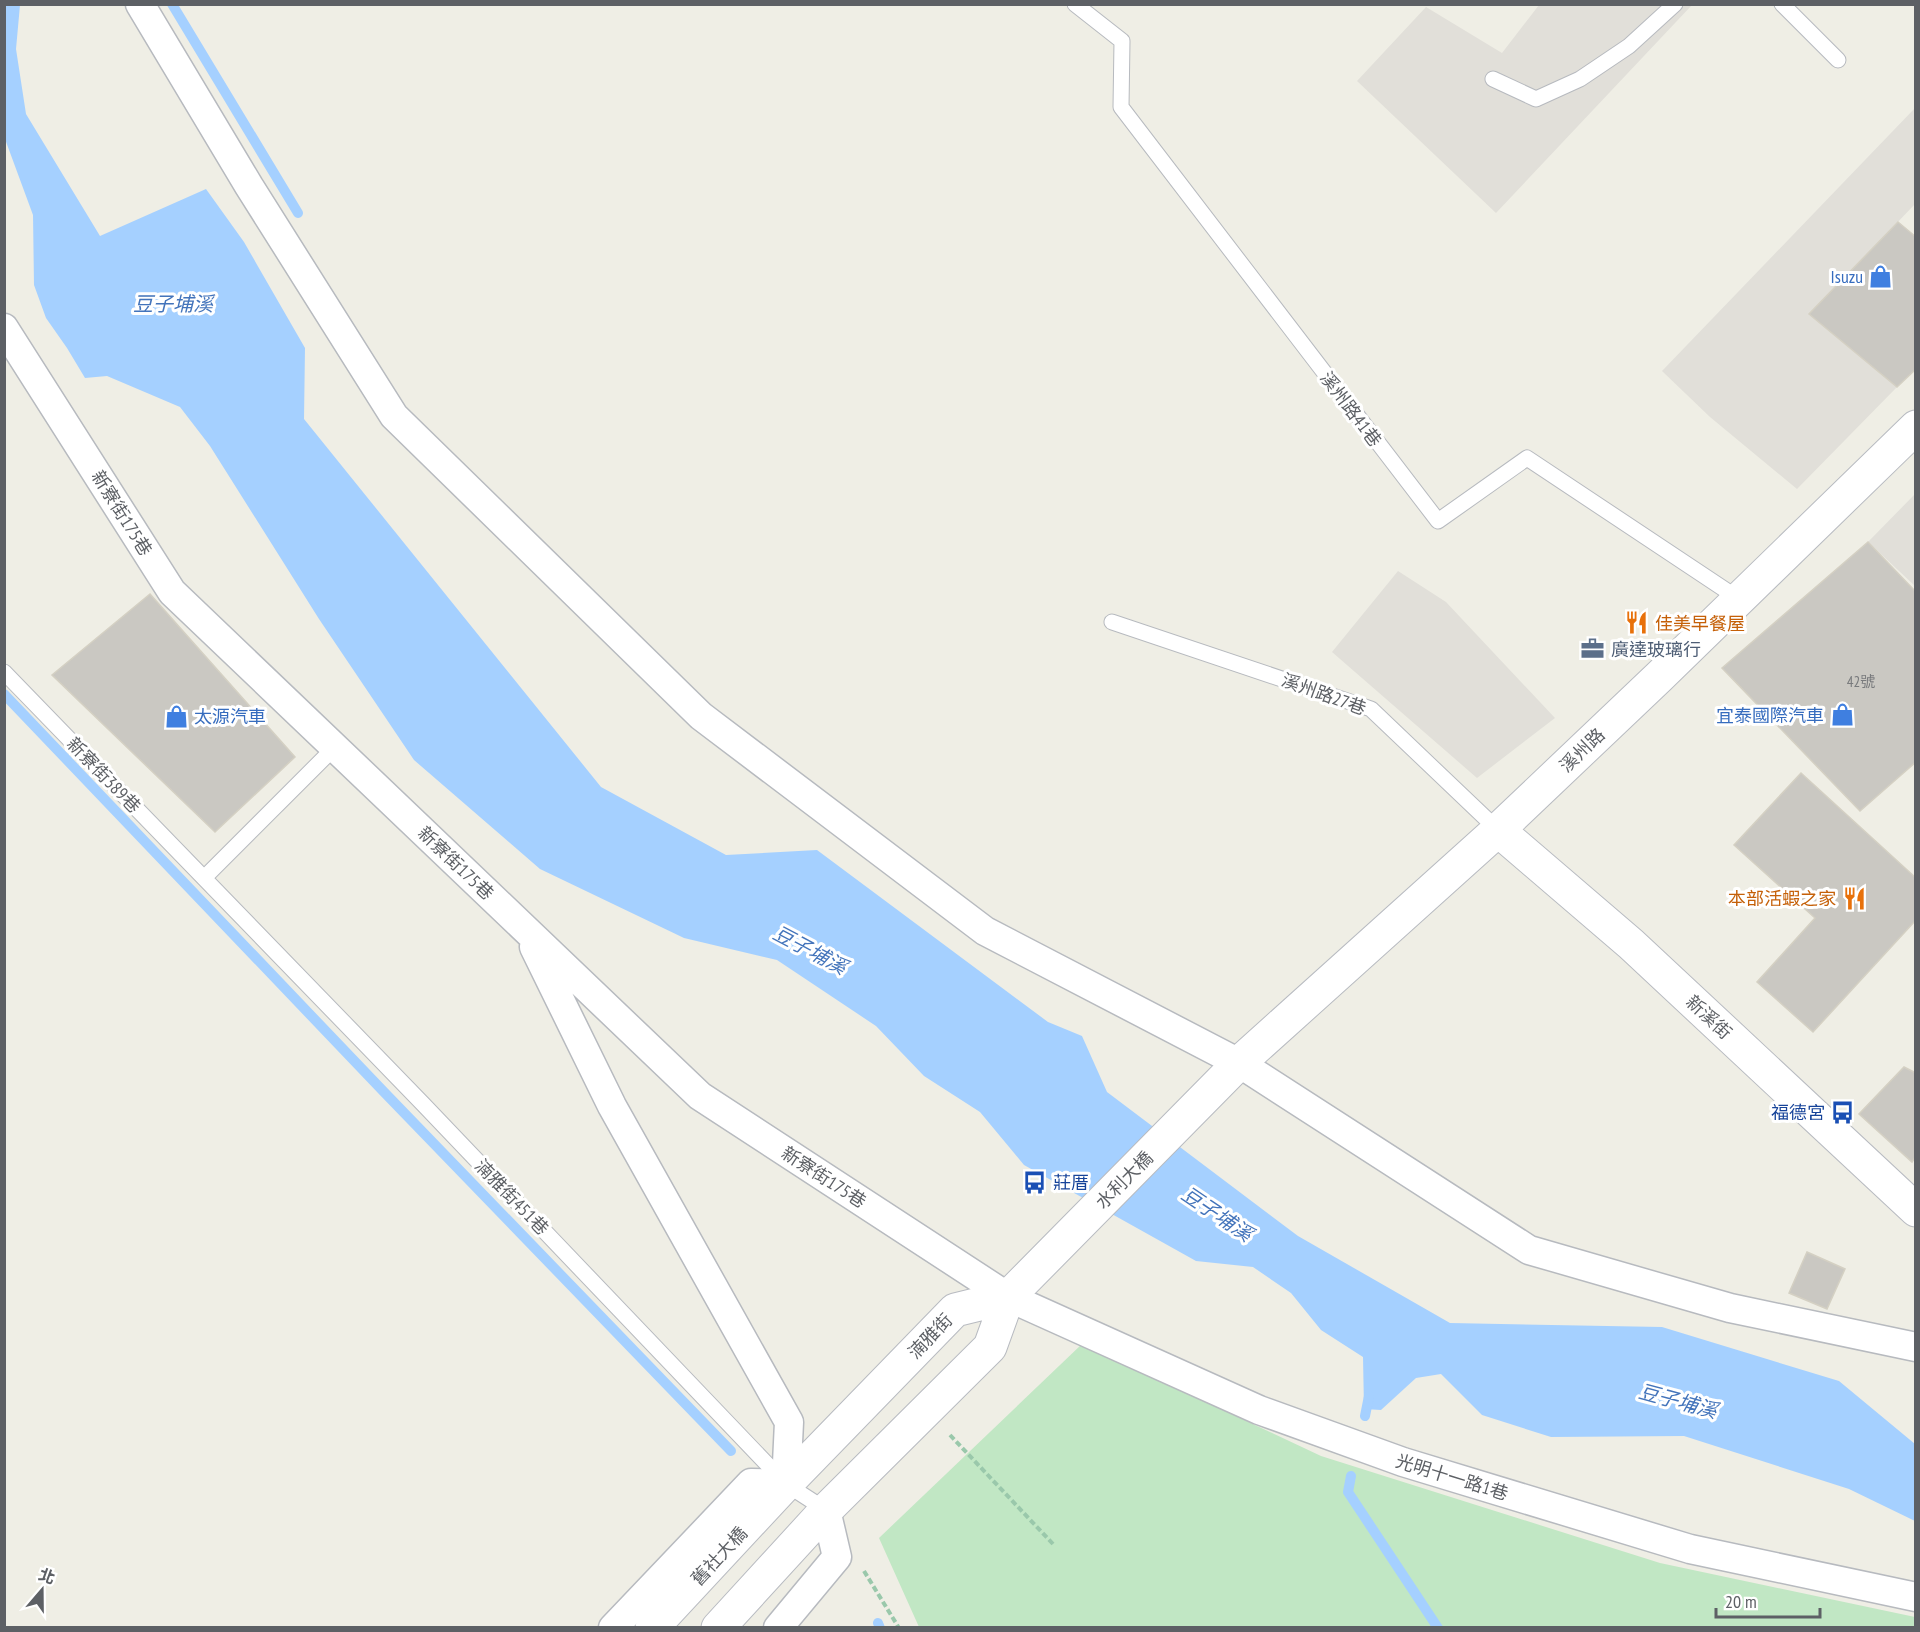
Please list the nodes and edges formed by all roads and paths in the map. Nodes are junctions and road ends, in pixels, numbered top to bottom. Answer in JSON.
{"nodes":[{"id":1,"x":140,"y":4,"type":"edge"},
{"id":2,"x":1075,"y":4,"type":"edge"},
{"id":3,"x":1675,"y":4,"type":"edge"},
{"id":4,"x":1782,"y":4,"type":"edge"},
{"id":5,"x":1838,"y":60,"type":"dead end"},
{"id":6,"x":1493,"y":79,"type":"dead end"},
{"id":7,"x":4,"y":328,"type":"edge"},
{"id":8,"x":1916,"y":427,"type":"edge"},
{"id":9,"x":1739,"y":599,"type":"junction"},
{"id":10,"x":1112,"y":622,"type":"dead end"},
{"id":11,"x":4,"y":672,"type":"edge"},
{"id":12,"x":335,"y":747,"type":"junction"},
{"id":13,"x":1498,"y":830,"type":"junction"},
{"id":14,"x":204,"y":878,"type":"junction"},
{"id":15,"x":525,"y":929,"type":"junction"},
{"id":16,"x":1239,"y":1063,"type":"junction"},
{"id":17,"x":1916,"y":1210,"type":"edge"},
{"id":18,"x":1008,"y":1297,"type":"junction"},
{"id":19,"x":1916,"y":1347,"type":"edge"},
{"id":20,"x":926,"y":1411,"type":"junction"},
{"id":21,"x":786,"y":1484,"type":"junction"},
{"id":22,"x":826,"y":1510,"type":"junction"},
{"id":23,"x":1053,"y":1544,"type":"dead end"},
{"id":24,"x":1916,"y":1597,"type":"edge"},
{"id":25,"x":613,"y":1628,"type":"edge"},
{"id":26,"x":651,"y":1628,"type":"edge"},
{"id":27,"x":718,"y":1628,"type":"edge"},
{"id":28,"x":778,"y":1628,"type":"edge"}],
"edges":[{"from":1,"to":16,"type":"street"},
{"from":2,"to":9,"type":"lane","name":"溪州路41巷"},
{"from":3,"to":6,"type":"lane"},
{"from":4,"to":5,"type":"lane"},
{"from":7,"to":12,"type":"street","name":"新寮街175巷"},
{"from":8,"to":9,"type":"street","name":"溪州路"},
{"from":9,"to":13,"type":"street","name":"溪州路"},
{"from":10,"to":13,"type":"lane","name":"溪州路27巷"},
{"from":11,"to":14,"type":"lane","name":"新寮街389巷"},
{"from":12,"to":14,"type":"lane"},
{"from":12,"to":15,"type":"street","name":"新寮街175巷"},
{"from":13,"to":16,"type":"street","name":"溪州路"},
{"from":13,"to":17,"type":"street","name":"新溪街"},
{"from":14,"to":21,"type":"lane","name":"湳雅街451巷"},
{"from":15,"to":18,"type":"street","name":"新寮街175巷"},
{"from":15,"to":21,"type":"street"},
{"from":16,"to":18,"type":"street","name":"水利大橋"},
{"from":16,"to":19,"type":"street"},
{"from":18,"to":20,"type":"street"},
{"from":18,"to":21,"type":"street","name":"湳雅街"},
{"from":18,"to":24,"type":"street","name":"光明十一路1巷"},
{"from":20,"to":22,"type":"street"},
{"from":20,"to":23,"type":"path"},
{"from":21,"to":22,"type":"lane","name":"湳雅街451巷"},
{"from":21,"to":25,"type":"street"},
{"from":21,"to":26,"type":"street","name":"舊社大橋"},
{"from":22,"to":27,"type":"street"},
{"from":22,"to":28,"type":"street"}]}
